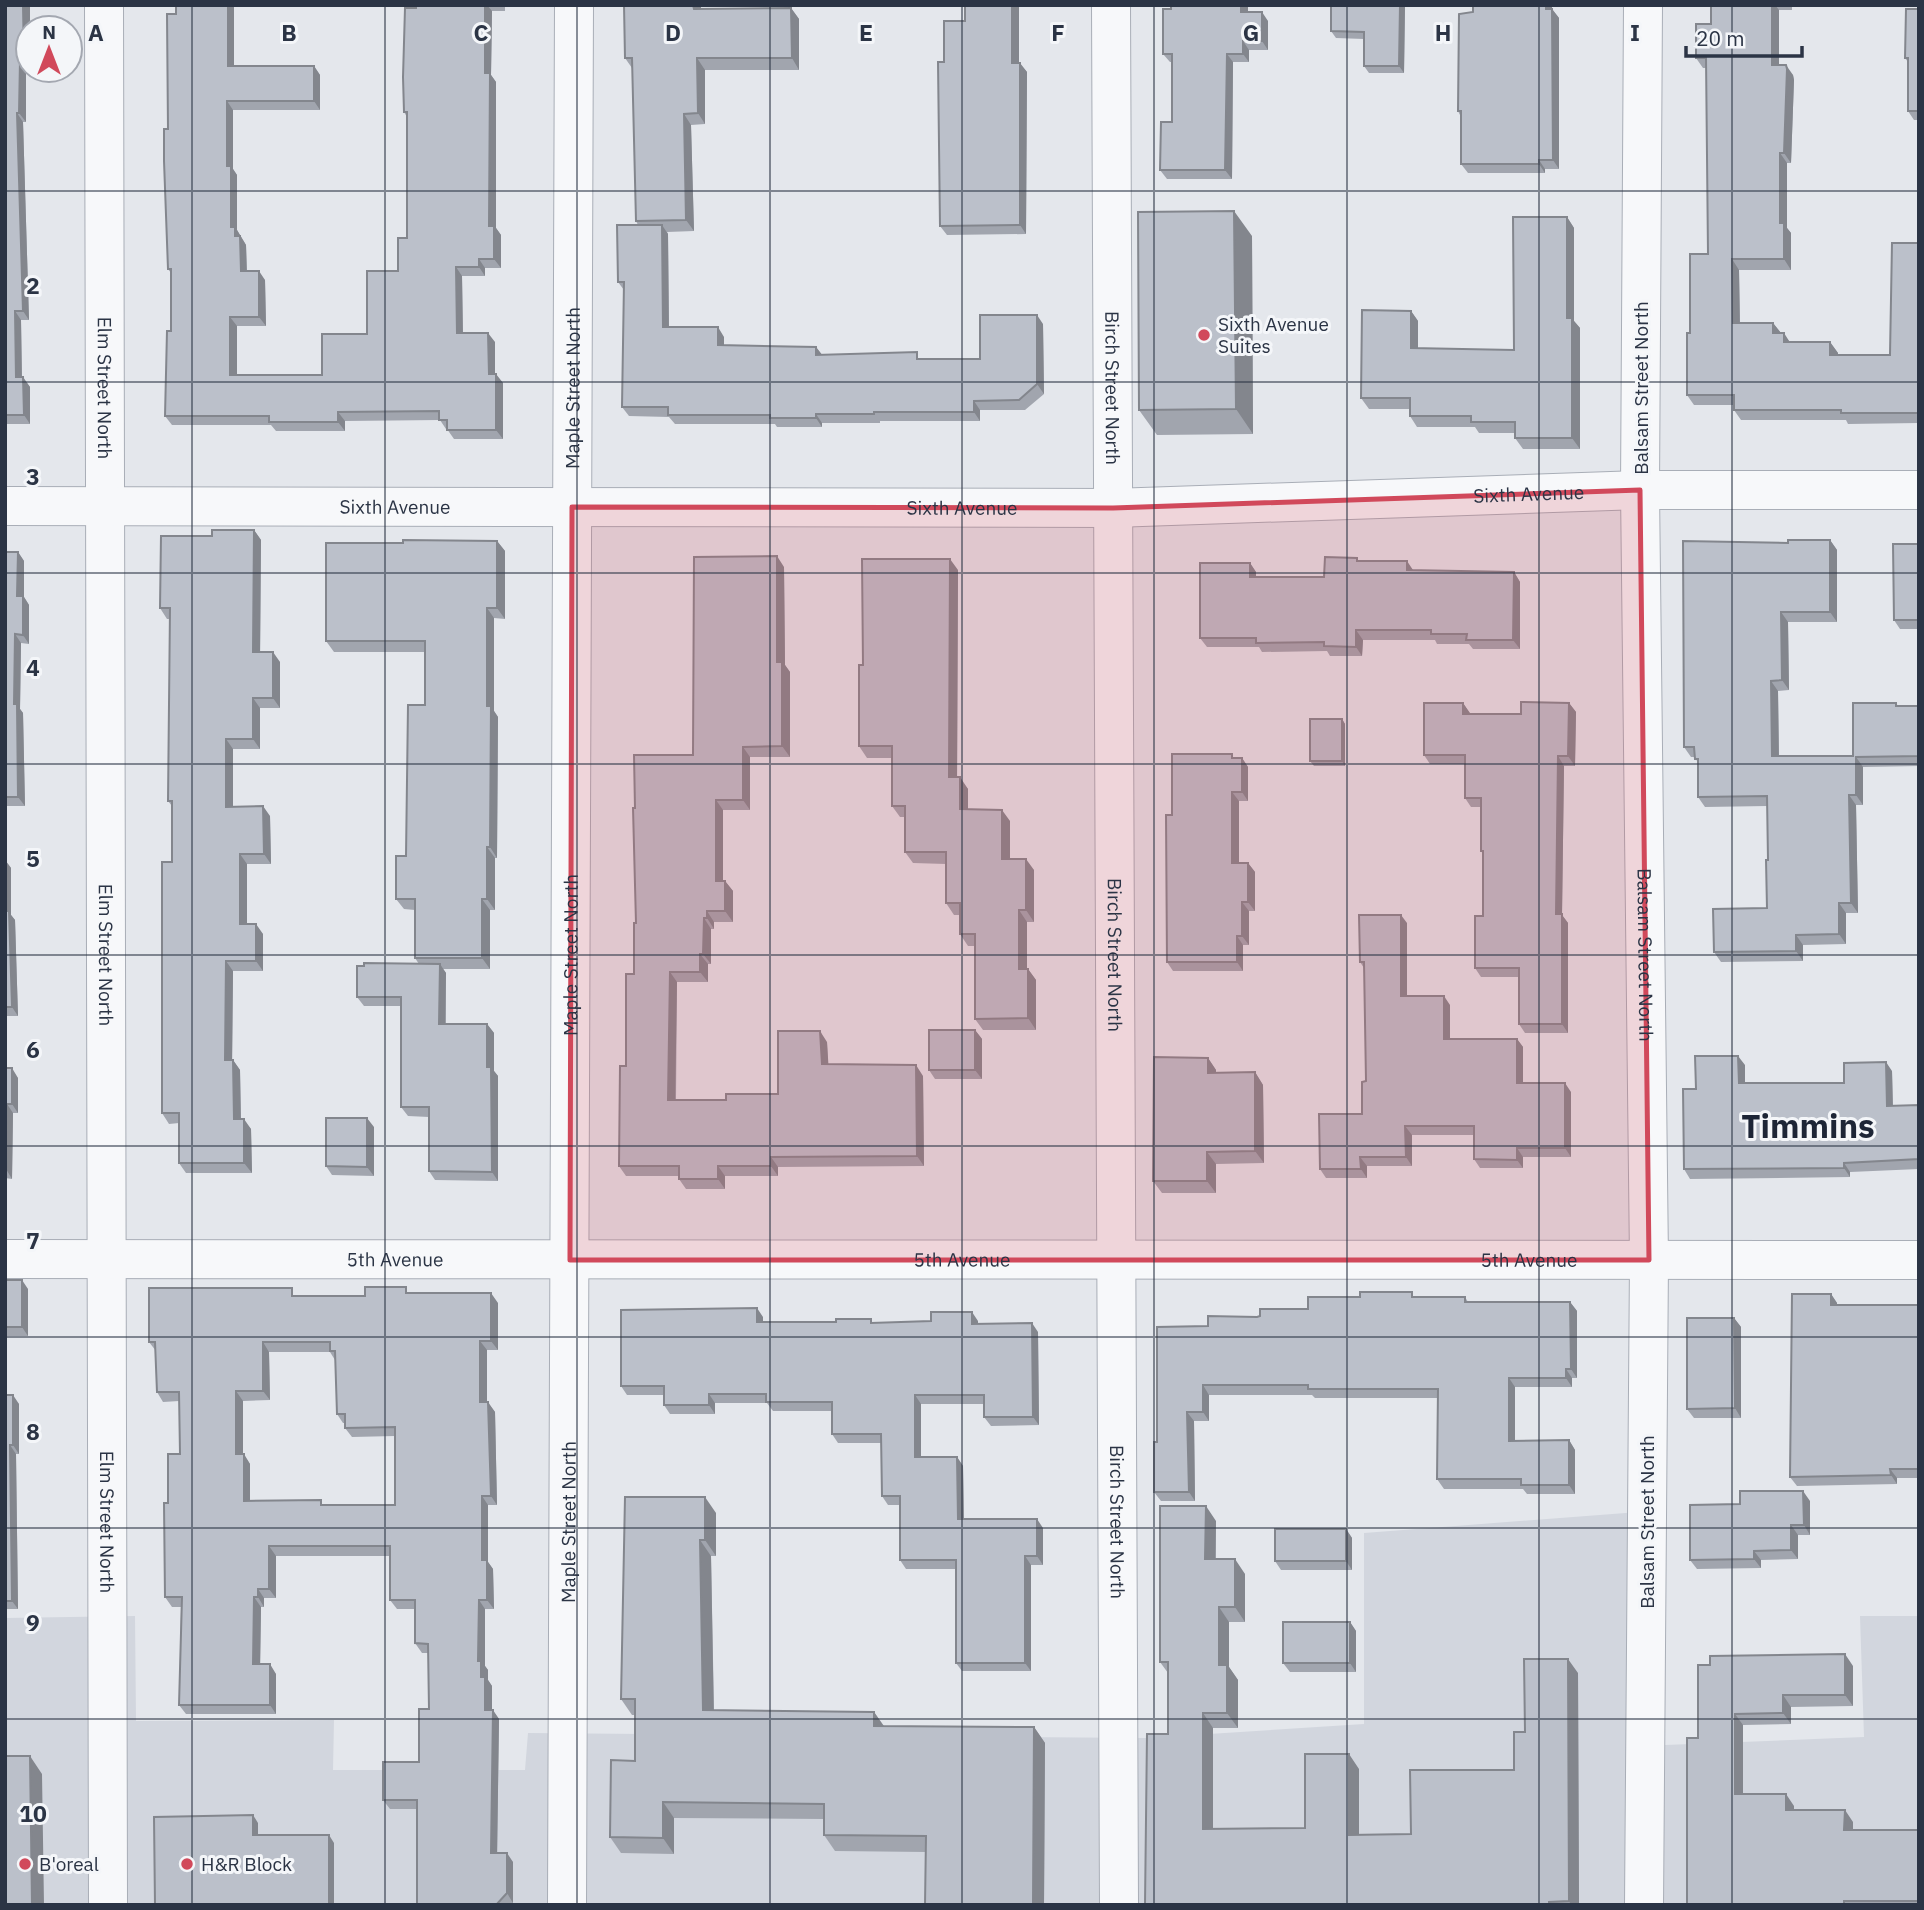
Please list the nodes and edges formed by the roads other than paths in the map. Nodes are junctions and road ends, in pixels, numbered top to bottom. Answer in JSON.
{"nodes":[{"id":1,"x":104,"y":5,"type":"edge"},
{"id":2,"x":574,"y":5,"type":"edge"},
{"id":3,"x":1111,"y":5,"type":"edge"},
{"id":4,"x":1643,"y":5,"type":"edge"},
{"id":5,"x":1640,"y":490,"type":"junction"},
{"id":6,"x":1919,"y":491,"type":"edge"},
{"id":7,"x":5,"y":506,"type":"edge"},
{"id":8,"x":105,"y":506,"type":"junction"},
{"id":9,"x":572,"y":507,"type":"junction"},
{"id":10,"x":1113,"y":508,"type":"junction"},
{"id":11,"x":5,"y":1259,"type":"edge"},
{"id":12,"x":107,"y":1260,"type":"junction"},
{"id":13,"x":570,"y":1260,"type":"junction"},
{"id":14,"x":1117,"y":1260,"type":"junction"},
{"id":15,"x":1649,"y":1260,"type":"junction"},
{"id":16,"x":1919,"y":1260,"type":"edge"},
{"id":17,"x":108,"y":1905,"type":"edge"},
{"id":18,"x":567,"y":1905,"type":"edge"},
{"id":19,"x":1119,"y":1905,"type":"edge"},
{"id":20,"x":1644,"y":1905,"type":"edge"}],
"edges":[{"from":1,"to":8,"type":"street","name":"Elm Street North"},
{"from":2,"to":9,"type":"street","name":"Maple Street North"},
{"from":3,"to":10,"type":"street","name":"Birch Street North"},
{"from":4,"to":5,"type":"street","name":"Balsam Street North"},
{"from":5,"to":6,"type":"street","name":"Sixth Avenue"},
{"from":5,"to":10,"type":"street","name":"Sixth Avenue"},
{"from":5,"to":15,"type":"street","name":"Balsam Street North"},
{"from":7,"to":8,"type":"street","name":"Sixth Avenue"},
{"from":8,"to":9,"type":"street","name":"Sixth Avenue"},
{"from":8,"to":12,"type":"street","name":"Elm Street North"},
{"from":9,"to":10,"type":"street","name":"Sixth Avenue"},
{"from":9,"to":13,"type":"street","name":"Maple Street North"},
{"from":10,"to":14,"type":"street","name":"Birch Street North"},
{"from":11,"to":12,"type":"street","name":"5th Avenue"},
{"from":12,"to":13,"type":"street","name":"5th Avenue"},
{"from":12,"to":17,"type":"street","name":"Elm Street North"},
{"from":13,"to":14,"type":"street","name":"5th Avenue"},
{"from":13,"to":18,"type":"street","name":"Maple Street North"},
{"from":14,"to":15,"type":"street","name":"5th Avenue"},
{"from":14,"to":19,"type":"street","name":"Birch Street North"},
{"from":15,"to":16,"type":"street","name":"5th Avenue"},
{"from":15,"to":20,"type":"street","name":"Balsam Street North"}]}
